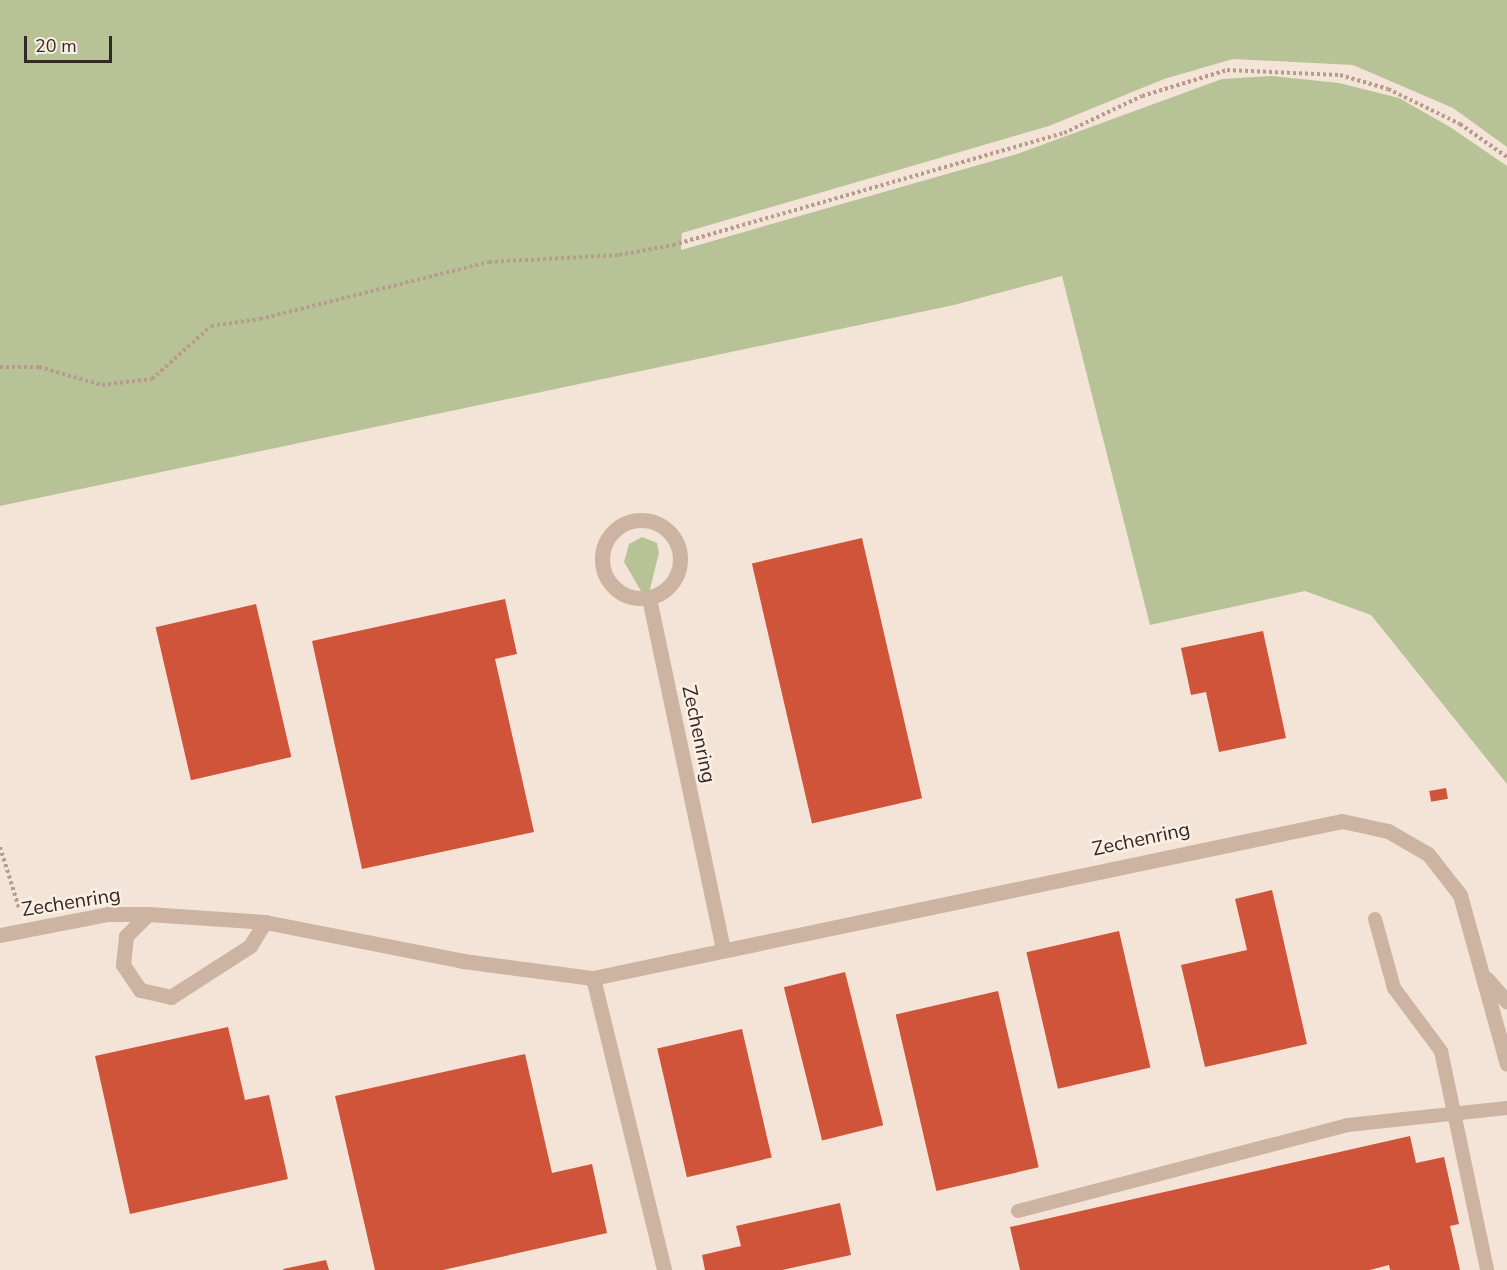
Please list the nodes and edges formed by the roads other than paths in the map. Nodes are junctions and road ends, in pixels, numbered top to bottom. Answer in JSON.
{"nodes":[{"id":1,"x":649,"y":598,"type":"junction"},
{"id":2,"x":148,"y":914,"type":"junction"},
{"id":3,"x":1375,"y":919,"type":"dead end"},
{"id":4,"x":265,"y":922,"type":"junction"},
{"id":5,"x":0,"y":934,"type":"edge"},
{"id":6,"x":723,"y":949,"type":"junction"},
{"id":7,"x":1486,"y":976,"type":"junction"},
{"id":8,"x":593,"y":978,"type":"junction"},
{"id":9,"x":1507,"y":1002,"type":"edge"},
{"id":10,"x":1507,"y":1064,"type":"edge"},
{"id":11,"x":1507,"y":1108,"type":"edge"},
{"id":12,"x":1454,"y":1111,"type":"junction"},
{"id":13,"x":1018,"y":1211,"type":"dead end"},
{"id":14,"x":664,"y":1270,"type":"edge"},
{"id":15,"x":1487,"y":1270,"type":"edge"}],
"edges":[{"from":1,"to":1,"type":"street"},
{"from":1,"to":6,"type":"street","name":"Zechenring"},
{"from":2,"to":4,"type":"street","name":"Zechenring"},
{"from":2,"to":4,"type":"street","name":"Zechenring"},
{"from":2,"to":5,"type":"street","name":"Zechenring"},
{"from":3,"to":12,"type":"lane"},
{"from":4,"to":8,"type":"street","name":"Zechenring"},
{"from":6,"to":7,"type":"street","name":"Zechenring"},
{"from":6,"to":8,"type":"street","name":"Zechenring"},
{"from":7,"to":9,"type":"street","name":"Zechenring"},
{"from":7,"to":10,"type":"street","name":"Zechenring"},
{"from":8,"to":14,"type":"street"},
{"from":11,"to":12,"type":"lane"},
{"from":12,"to":13,"type":"lane"},
{"from":12,"to":15,"type":"lane"}]}
